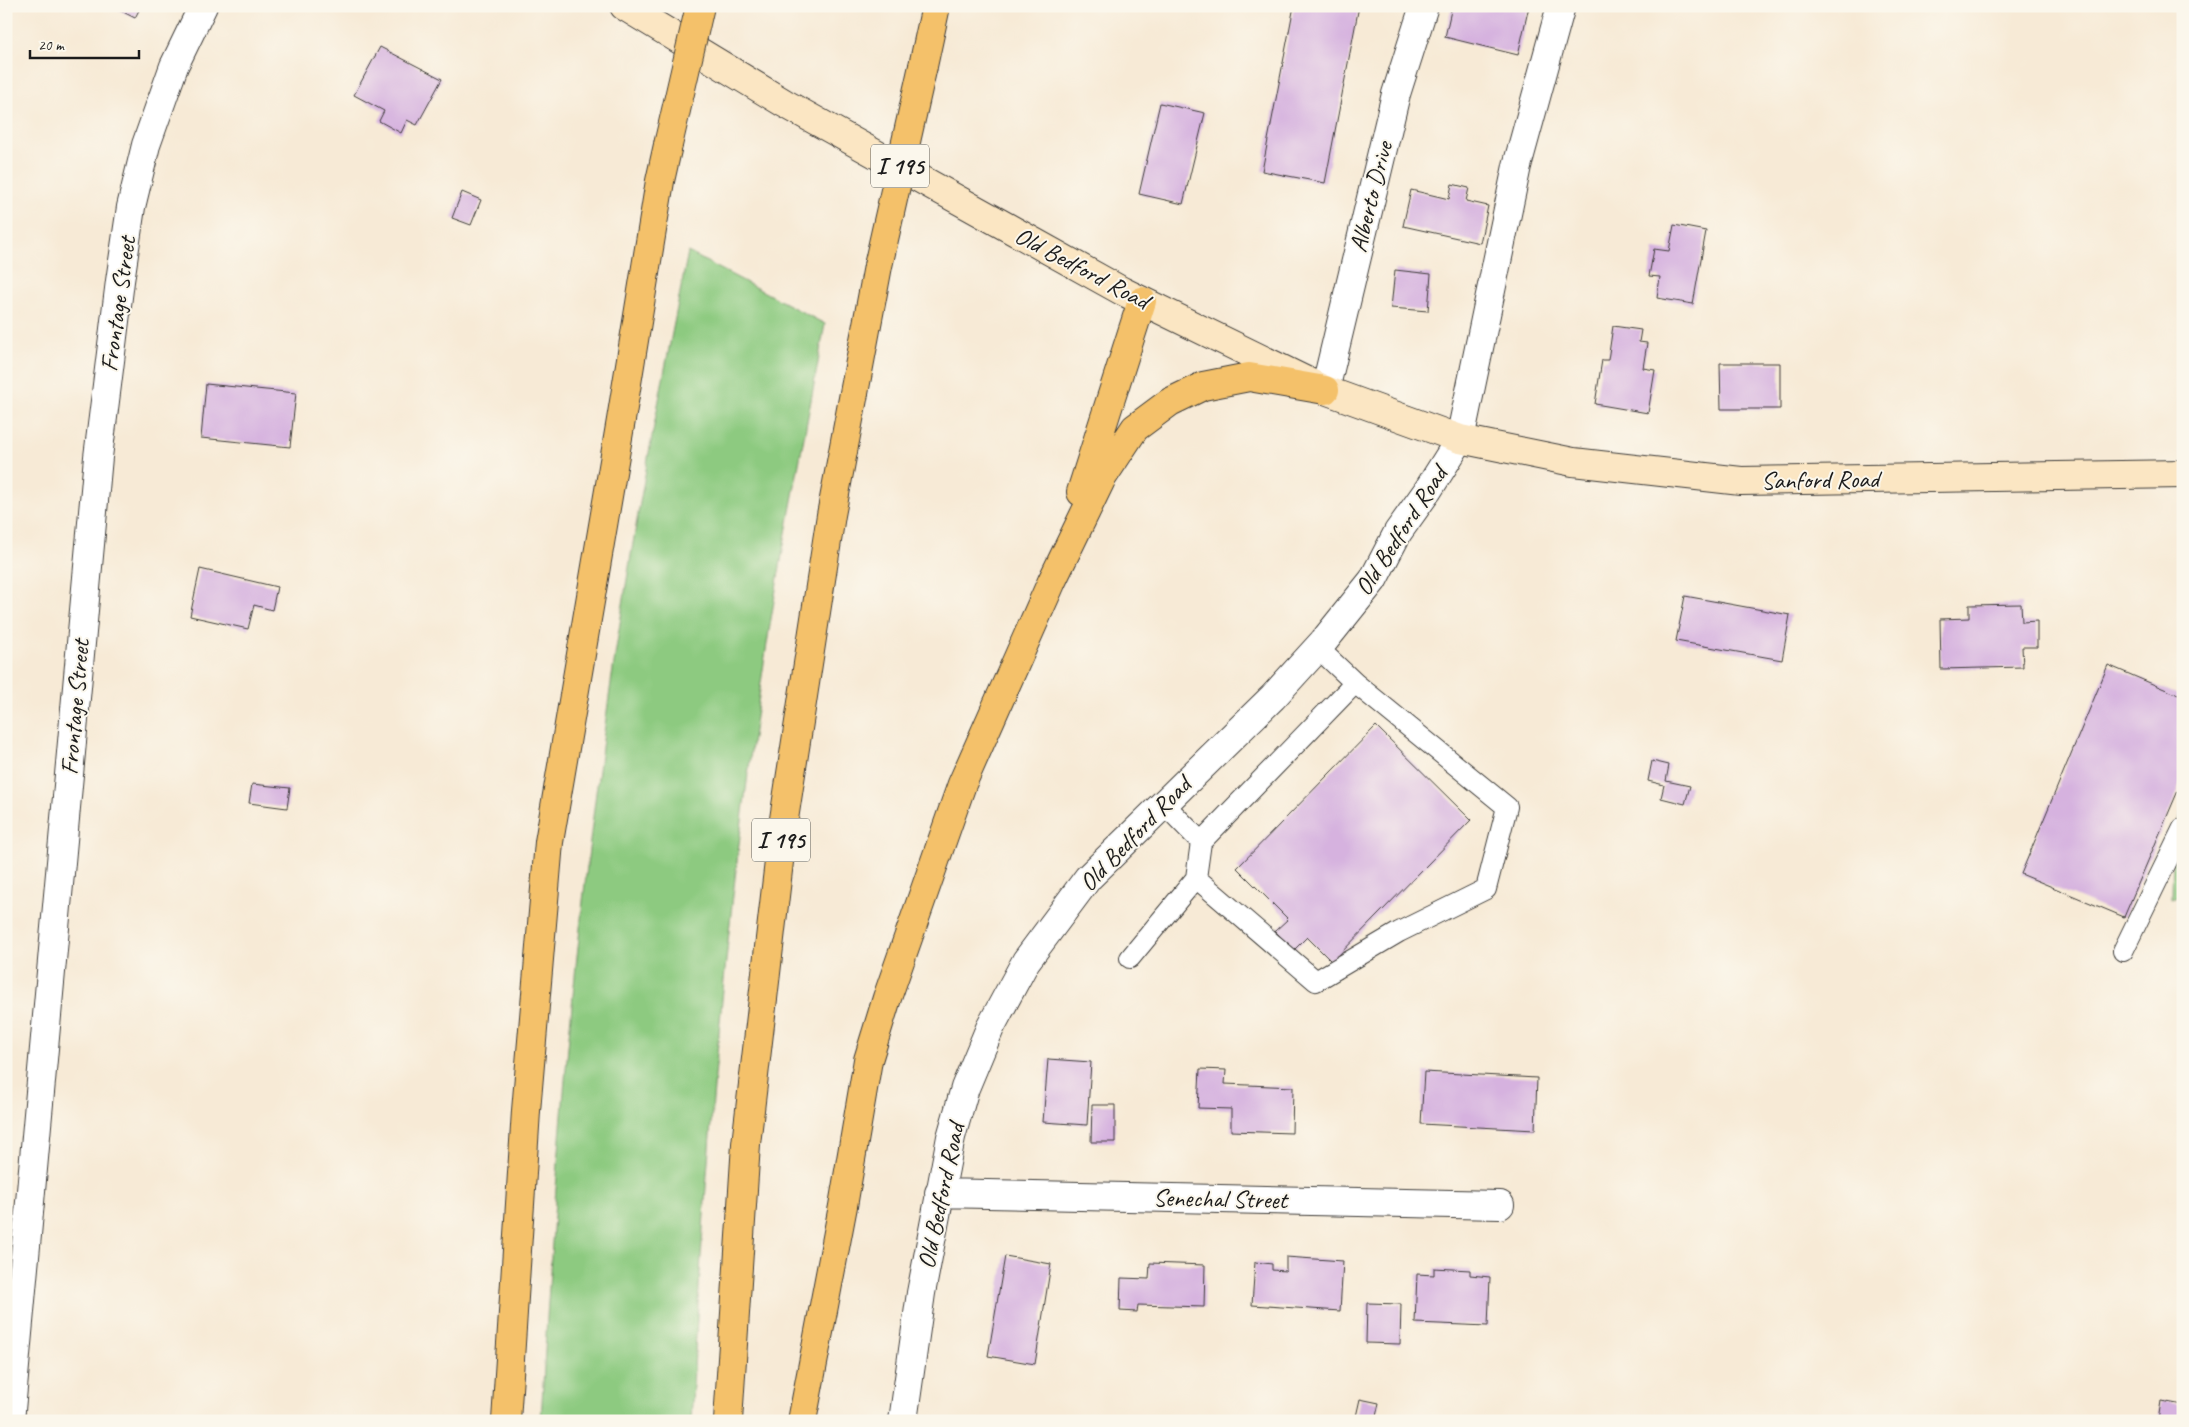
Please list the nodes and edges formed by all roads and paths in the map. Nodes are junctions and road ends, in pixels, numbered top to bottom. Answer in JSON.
{"nodes":[{"id":1,"x":203,"y":6,"type":"edge"},
{"id":2,"x":624,"y":6,"type":"edge"},
{"id":3,"x":700,"y":6,"type":"edge"},
{"id":4,"x":936,"y":6,"type":"edge"},
{"id":5,"x":1424,"y":6,"type":"edge"},
{"id":6,"x":1561,"y":6,"type":"edge"},
{"id":7,"x":1142,"y":301,"type":"junction"},
{"id":8,"x":1325,"y":390,"type":"junction"},
{"id":9,"x":1460,"y":439,"type":"junction"},
{"id":10,"x":2183,"y":474,"type":"edge"},
{"id":11,"x":1052,"y":581,"type":"junction"},
{"id":12,"x":1318,"y":648,"type":"junction"},
{"id":13,"x":1355,"y":683,"type":"junction"},
{"id":14,"x":1164,"y":804,"type":"junction"},
{"id":15,"x":2183,"y":828,"type":"edge"},
{"id":16,"x":1200,"y":842,"type":"junction"},
{"id":17,"x":1196,"y":878,"type":"junction"},
{"id":18,"x":2123,"y":951,"type":"dead end"},
{"id":19,"x":1130,"y":958,"type":"dead end"},
{"id":20,"x":939,"y":1193,"type":"junction"},
{"id":21,"x":1500,"y":1205,"type":"dead end"},
{"id":22,"x":10,"y":1421,"type":"edge"},
{"id":23,"x":506,"y":1421,"type":"edge"},
{"id":24,"x":728,"y":1421,"type":"edge"},
{"id":25,"x":802,"y":1421,"type":"edge"},
{"id":26,"x":903,"y":1421,"type":"edge"}],
"edges":[{"from":1,"to":22,"type":"street","name":"Frontage Street"},
{"from":2,"to":7,"type":"street","name":"Old Bedford Road"},
{"from":3,"to":23,"type":"highway","bridge":true},
{"from":4,"to":24,"type":"highway","number":"I 195","bridge":true},
{"from":5,"to":8,"type":"street","name":"Alberto Drive"},
{"from":6,"to":9,"type":"street"},
{"from":7,"to":8,"type":"street","name":"Old Bedford Road"},
{"from":7,"to":11,"type":"highway"},
{"from":8,"to":9,"type":"street","name":"Old Bedford Road"},
{"from":8,"to":11,"type":"highway"},
{"from":9,"to":10,"type":"street","name":"Sanford Road"},
{"from":9,"to":12,"type":"street","name":"Old Bedford Road"},
{"from":11,"to":25,"type":"highway"},
{"from":12,"to":13,"type":"lane"},
{"from":12,"to":14,"type":"street","name":"Old Bedford Road"},
{"from":13,"to":16,"type":"lane"},
{"from":13,"to":17,"type":"lane"},
{"from":14,"to":16,"type":"lane"},
{"from":14,"to":20,"type":"street","name":"Old Bedford Road"},
{"from":15,"to":18,"type":"lane"},
{"from":16,"to":17,"type":"lane"},
{"from":17,"to":19,"type":"lane"},
{"from":20,"to":21,"type":"street","name":"Senechal Street"},
{"from":20,"to":26,"type":"street","name":"Old Bedford Road"}]}
